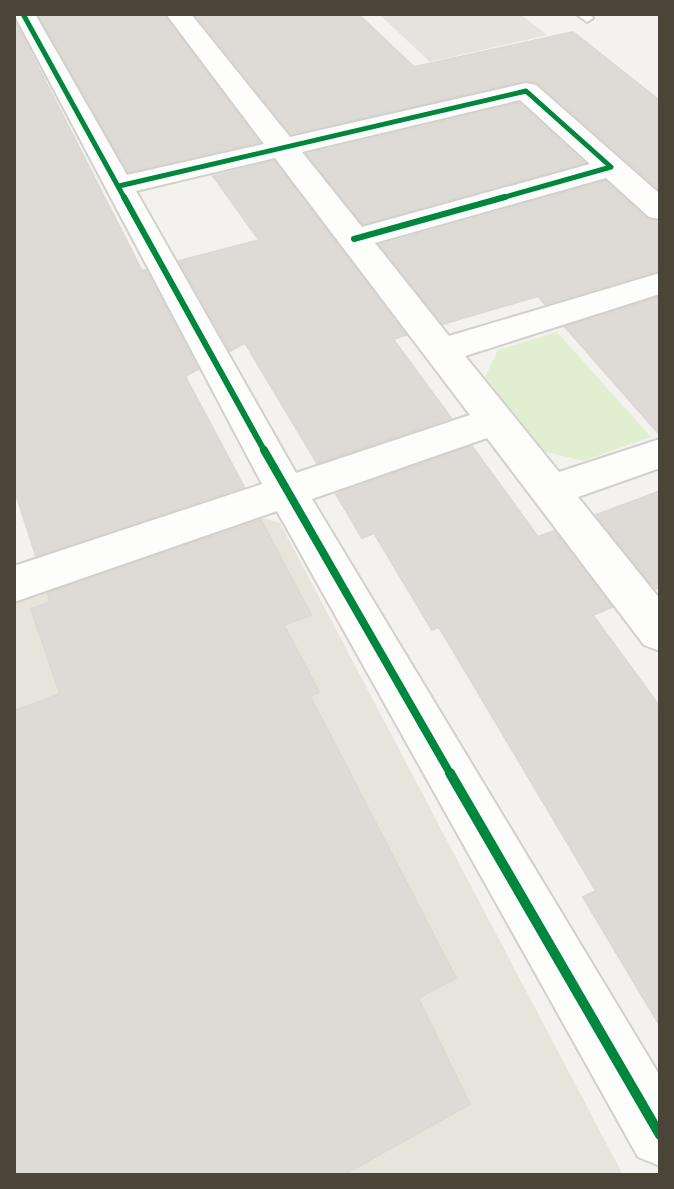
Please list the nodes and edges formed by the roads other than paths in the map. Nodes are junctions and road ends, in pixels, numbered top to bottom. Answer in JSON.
{"nodes":[{"id":1,"x":23,"y":14,"type":"edge"},
{"id":2,"x":178,"y":14,"type":"edge"},
{"id":3,"x":281,"y":148,"type":"junction"},
{"id":4,"x":611,"y":167,"type":"junction"},
{"id":5,"x":119,"y":186,"type":"junction"},
{"id":6,"x":660,"y":210,"type":"edge"},
{"id":7,"x":354,"y":239,"type":"junction"},
{"id":8,"x":660,"y":283,"type":"edge"},
{"id":9,"x":441,"y":351,"type":"junction"},
{"id":10,"x":495,"y":421,"type":"junction"},
{"id":11,"x":660,"y":453,"type":"edge"},
{"id":12,"x":550,"y":491,"type":"junction"},
{"id":13,"x":287,"y":492,"type":"junction"},
{"id":14,"x":14,"y":584,"type":"edge"},
{"id":15,"x":660,"y":632,"type":"edge"},
{"id":16,"x":660,"y":1135,"type":"edge"}],
"edges":[{"from":1,"to":5,"type":"street"},
{"from":2,"to":3,"type":"street"},
{"from":3,"to":4,"type":"street"},
{"from":3,"to":5,"type":"street"},
{"from":3,"to":7,"type":"street"},
{"from":4,"to":6,"type":"street"},
{"from":4,"to":7,"type":"street"},
{"from":5,"to":13,"type":"street"},
{"from":7,"to":9,"type":"street"},
{"from":8,"to":9,"type":"street"},
{"from":9,"to":10,"type":"street"},
{"from":10,"to":12,"type":"street"},
{"from":10,"to":13,"type":"street"},
{"from":11,"to":12,"type":"street"},
{"from":12,"to":15,"type":"street"},
{"from":13,"to":14,"type":"street"},
{"from":13,"to":16,"type":"street"}]}
